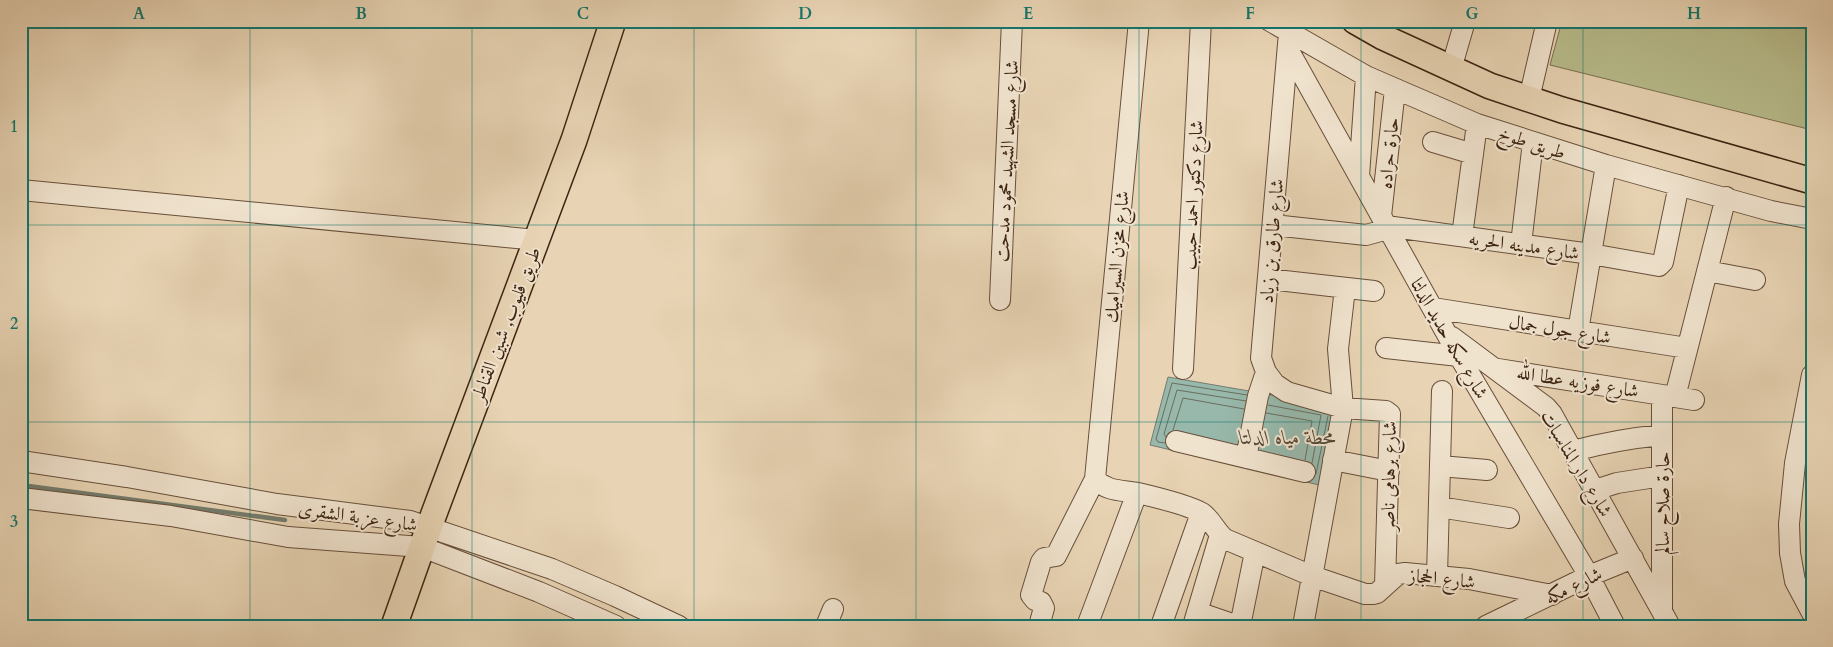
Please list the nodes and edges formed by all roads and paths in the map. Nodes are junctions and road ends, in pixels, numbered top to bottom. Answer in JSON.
{"nodes":[{"id":1,"x":614,"y":21,"type":"edge"},
{"id":2,"x":1012,"y":21,"type":"edge"},
{"id":3,"x":1139,"y":21,"type":"edge"},
{"id":4,"x":1201,"y":21,"type":"edge"},
{"id":5,"x":1270,"y":21,"type":"edge"},
{"id":6,"x":1355,"y":21,"type":"edge"},
{"id":7,"x":1465,"y":21,"type":"edge"},
{"id":8,"x":1548,"y":21,"type":"edge"},
{"id":9,"x":1289,"y":34,"type":"edge"},
{"id":10,"x":1451,"y":69,"type":"junction"},
{"id":11,"x":1366,"y":76,"type":"junction"},
{"id":12,"x":1395,"y":89,"type":"junction"},
{"id":13,"x":1529,"y":99,"type":"junction"},
{"id":14,"x":1477,"y":124,"type":"junction"},
{"id":15,"x":1433,"y":142,"type":"dead end"},
{"id":16,"x":1533,"y":142,"type":"junction"},
{"id":17,"x":1473,"y":154,"type":"junction"},
{"id":18,"x":1606,"y":165,"type":"junction"},
{"id":19,"x":1359,"y":176,"type":"junction"},
{"id":20,"x":1812,"y":181,"type":"edge"},
{"id":21,"x":1679,"y":185,"type":"junction"},
{"id":22,"x":21,"y":190,"type":"edge"},
{"id":23,"x":1726,"y":198,"type":"junction"},
{"id":24,"x":1812,"y":219,"type":"edge"},
{"id":25,"x":1273,"y":224,"type":"junction"},
{"id":26,"x":1385,"y":224,"type":"junction"},
{"id":27,"x":1462,"y":236,"type":"junction"},
{"id":28,"x":537,"y":240,"type":"junction"},
{"id":29,"x":1521,"y":244,"type":"junction"},
{"id":30,"x":1591,"y":254,"type":"junction"},
{"id":31,"x":1707,"y":271,"type":"junction"},
{"id":32,"x":1268,"y":279,"type":"junction"},
{"id":33,"x":1755,"y":280,"type":"dead end"},
{"id":34,"x":1345,"y":288,"type":"junction"},
{"id":35,"x":1374,"y":291,"type":"dead end"},
{"id":36,"x":1000,"y":300,"type":"dead end"},
{"id":37,"x":1433,"y":308,"type":"junction"},
{"id":38,"x":1578,"y":332,"type":"junction"},
{"id":39,"x":1447,"y":333,"type":"junction"},
{"id":40,"x":1386,"y":348,"type":"dead end"},
{"id":41,"x":1687,"y":348,"type":"junction"},
{"id":42,"x":1459,"y":356,"type":"junction"},
{"id":43,"x":1494,"y":368,"type":"junction"},
{"id":44,"x":1184,"y":369,"type":"dead end"},
{"id":45,"x":1266,"y":372,"type":"junction"},
{"id":46,"x":1812,"y":376,"type":"edge"},
{"id":47,"x":1442,"y":391,"type":"dead end"},
{"id":48,"x":1677,"y":397,"type":"junction"},
{"id":49,"x":1343,"y":408,"type":"junction"},
{"id":50,"x":1812,"y":431,"type":"edge"},
{"id":51,"x":1662,"y":435,"type":"junction"},
{"id":52,"x":1176,"y":441,"type":"dead end"},
{"id":53,"x":1574,"y":451,"type":"junction"},
{"id":54,"x":1246,"y":458,"type":"junction"},
{"id":55,"x":1334,"y":460,"type":"junction"},
{"id":56,"x":21,"y":461,"type":"edge"},
{"id":57,"x":1440,"y":466,"type":"junction"},
{"id":58,"x":1487,"y":470,"type":"dead end"},
{"id":59,"x":1389,"y":471,"type":"junction"},
{"id":60,"x":1304,"y":472,"type":"dead end"},
{"id":61,"x":1662,"y":476,"type":"junction"},
{"id":62,"x":1100,"y":484,"type":"junction"},
{"id":63,"x":1595,"y":490,"type":"junction"},
{"id":64,"x":1137,"y":493,"type":"junction"},
{"id":65,"x":21,"y":498,"type":"edge"},
{"id":66,"x":1439,"y":507,"type":"junction"},
{"id":67,"x":1201,"y":513,"type":"junction"},
{"id":68,"x":1509,"y":518,"type":"dead end"},
{"id":69,"x":1220,"y":535,"type":"junction"},
{"id":70,"x":425,"y":537,"type":"junction"},
{"id":71,"x":1255,"y":552,"type":"junction"},
{"id":72,"x":1632,"y":558,"type":"junction"},
{"id":73,"x":1312,"y":576,"type":"junction"},
{"id":74,"x":1437,"y":576,"type":"junction"},
{"id":75,"x":1589,"y":576,"type":"junction"},
{"id":76,"x":1385,"y":585,"type":"junction"},
{"id":77,"x":1812,"y":587,"type":"edge"},
{"id":78,"x":1552,"y":595,"type":"junction"},
{"id":79,"x":1812,"y":613,"type":"edge"},
{"id":80,"x":1666,"y":618,"type":"edge"},
{"id":81,"x":1195,"y":619,"type":"edge"},
{"id":82,"x":1518,"y":619,"type":"edge"},
{"id":83,"x":394,"y":626,"type":"edge"},
{"id":84,"x":616,"y":626,"type":"edge"},
{"id":85,"x":679,"y":626,"type":"edge"},
{"id":86,"x":1039,"y":626,"type":"edge"},
{"id":87,"x":1087,"y":626,"type":"edge"},
{"id":88,"x":1161,"y":626,"type":"edge"},
{"id":89,"x":1239,"y":626,"type":"edge"},
{"id":90,"x":1303,"y":626,"type":"edge"},
{"id":91,"x":1486,"y":626,"type":"edge"},
{"id":92,"x":1614,"y":626,"type":"edge"}],
"edges":[{"from":1,"to":28,"type":"main road","name":"طريق قليوب, شبين القناطر"},
{"from":2,"to":36,"type":"street","name":"شارع مسجد الشهيد محمود مدحت"},
{"from":3,"to":62,"type":"street","name":"شارع مخزن السيراميك"},
{"from":4,"to":44,"type":"street","name":"شارع دكتور احمد حبيب"},
{"from":5,"to":9,"type":"street","name":"طريق طوخ"},
{"from":6,"to":10,"type":"main road"},
{"from":7,"to":10,"type":"street"},
{"from":8,"to":13,"type":"street"},
{"from":9,"to":11,"type":"street","name":"طريق طوخ"},
{"from":9,"to":19,"type":"street","name":"شارع سكه حديد الدلتا"},
{"from":9,"to":25,"type":"street","name":"شارع طارق بن زياد"},
{"from":10,"to":13,"type":"main road"},
{"from":11,"to":12,"type":"street","name":"طريق طوخ"},
{"from":11,"to":19,"type":"street"},
{"from":12,"to":14,"type":"street","name":"طريق طوخ"},
{"from":12,"to":26,"type":"street","name":"حارة حراده"},
{"from":13,"to":20,"type":"main road"},
{"from":14,"to":16,"type":"street","name":"طريق طوخ"},
{"from":14,"to":17,"type":"street"},
{"from":15,"to":17,"type":"street"},
{"from":16,"to":18,"type":"street","name":"طريق طوخ"},
{"from":16,"to":29,"type":"street"},
{"from":17,"to":27,"type":"street"},
{"from":18,"to":21,"type":"street","name":"طريق طوخ"},
{"from":18,"to":30,"type":"street"},
{"from":19,"to":26,"type":"street","name":"شارع سكه حديد الدلتا"},
{"from":21,"to":23,"type":"street","name":"طريق طوخ"},
{"from":21,"to":30,"type":"street","name":"شارع مدينه الحريه"},
{"from":22,"to":28,"type":"street"},
{"from":23,"to":24,"type":"street","name":"طريق طوخ"},
{"from":23,"to":31,"type":"street","name":"حارة صلاح سالم"},
{"from":25,"to":26,"type":"street"},
{"from":25,"to":32,"type":"street","name":"شارع طارق بن زياد"},
{"from":26,"to":27,"type":"street","name":"شارع مدينه الحريه"},
{"from":26,"to":37,"type":"street","name":"شارع سكه حديد الدلتا"},
{"from":27,"to":29,"type":"street","name":"شارع مدينه الحريه"},
{"from":28,"to":70,"type":"main road","name":"طريق قليوب, شبين القناطر"},
{"from":29,"to":30,"type":"street","name":"شارع مدينه الحريه"},
{"from":30,"to":38,"type":"street"},
{"from":31,"to":33,"type":"street"},
{"from":31,"to":41,"type":"street","name":"حارة صلاح سالم"},
{"from":32,"to":34,"type":"street"},
{"from":32,"to":45,"type":"street","name":"شارع طارق بن زياد"},
{"from":34,"to":35,"type":"street"},
{"from":34,"to":49,"type":"street"},
{"from":37,"to":38,"type":"street","name":"شارع جول جمال"},
{"from":37,"to":39,"type":"street","name":"شارع سكه حديد الدلتا"},
{"from":38,"to":41,"type":"street","name":"شارع جول جمال"},
{"from":39,"to":42,"type":"street","name":"شارع سكه حديد الدلتا"},
{"from":39,"to":43,"type":"street","name":"شارع دار المناسبات"},
{"from":40,"to":42,"type":"street"},
{"from":41,"to":48,"type":"street","name":"حارة صلاح سالم"},
{"from":42,"to":75,"type":"street","name":"شارع سكه حديد الدلتا"},
{"from":43,"to":48,"type":"street","name":"شارع فوزيه عطا الله"},
{"from":43,"to":53,"type":"street","name":"شارع دار المناسبات"},
{"from":45,"to":49,"type":"street"},
{"from":45,"to":54,"type":"street"},
{"from":46,"to":79,"type":"street"},
{"from":47,"to":57,"type":"street"},
{"from":48,"to":51,"type":"street","name":"حارة صلاح سالم"},
{"from":49,"to":55,"type":"street"},
{"from":49,"to":59,"type":"street","name":"شارع برهامى ناصر"},
{"from":50,"to":77,"type":"street"},
{"from":51,"to":53,"type":"street"},
{"from":51,"to":61,"type":"street","name":"حارة صلاح سالم"},
{"from":52,"to":54,"type":"street"},
{"from":53,"to":63,"type":"street","name":"شارع دار المناسبات"},
{"from":54,"to":60,"type":"street"},
{"from":55,"to":59,"type":"street"},
{"from":55,"to":73,"type":"street"},
{"from":56,"to":70,"type":"street","name":"شارع عزبة الشقرى"},
{"from":57,"to":58,"type":"street"},
{"from":57,"to":66,"type":"street"},
{"from":59,"to":76,"type":"street","name":"شارع برهامى ناصر"},
{"from":61,"to":63,"type":"street"},
{"from":61,"to":80,"type":"street","name":"حارة صلاح سالم"},
{"from":62,"to":64,"type":"street"},
{"from":62,"to":86,"type":"street"},
{"from":63,"to":72,"type":"street","name":"شارع دار المناسبات"},
{"from":64,"to":67,"type":"street"},
{"from":64,"to":87,"type":"street"},
{"from":65,"to":70,"type":"street","name":"شارع عزبة الشقرى"},
{"from":66,"to":68,"type":"street"},
{"from":66,"to":74,"type":"street"},
{"from":67,"to":69,"type":"street"},
{"from":67,"to":88,"type":"street"},
{"from":69,"to":71,"type":"street"},
{"from":69,"to":81,"type":"street"},
{"from":70,"to":83,"type":"main road","name":"طريق قليوب, شبين القناطر"},
{"from":70,"to":84,"type":"street","name":"شارع عزبة الشقرى"},
{"from":70,"to":85,"type":"street","name":"شارع عزبة الشقرى"},
{"from":71,"to":73,"type":"street"},
{"from":71,"to":89,"type":"street"},
{"from":72,"to":75,"type":"street","name":"شارع مكه"},
{"from":72,"to":80,"type":"street","name":"شارع دار المناسبات"},
{"from":73,"to":76,"type":"street","name":"شارع الحجاز"},
{"from":73,"to":90,"type":"street"},
{"from":74,"to":76,"type":"street","name":"شارع الحجاز"},
{"from":74,"to":78,"type":"street","name":"شارع الحجاز"},
{"from":75,"to":78,"type":"street","name":"شارع مكه"},
{"from":75,"to":92,"type":"street","name":"شارع سكه حديد الدلتا"},
{"from":78,"to":82,"type":"street","name":"شارع مكه"},
{"from":81,"to":89,"type":"street"},
{"from":82,"to":91,"type":"street","name":"شارع مكه"}]}
